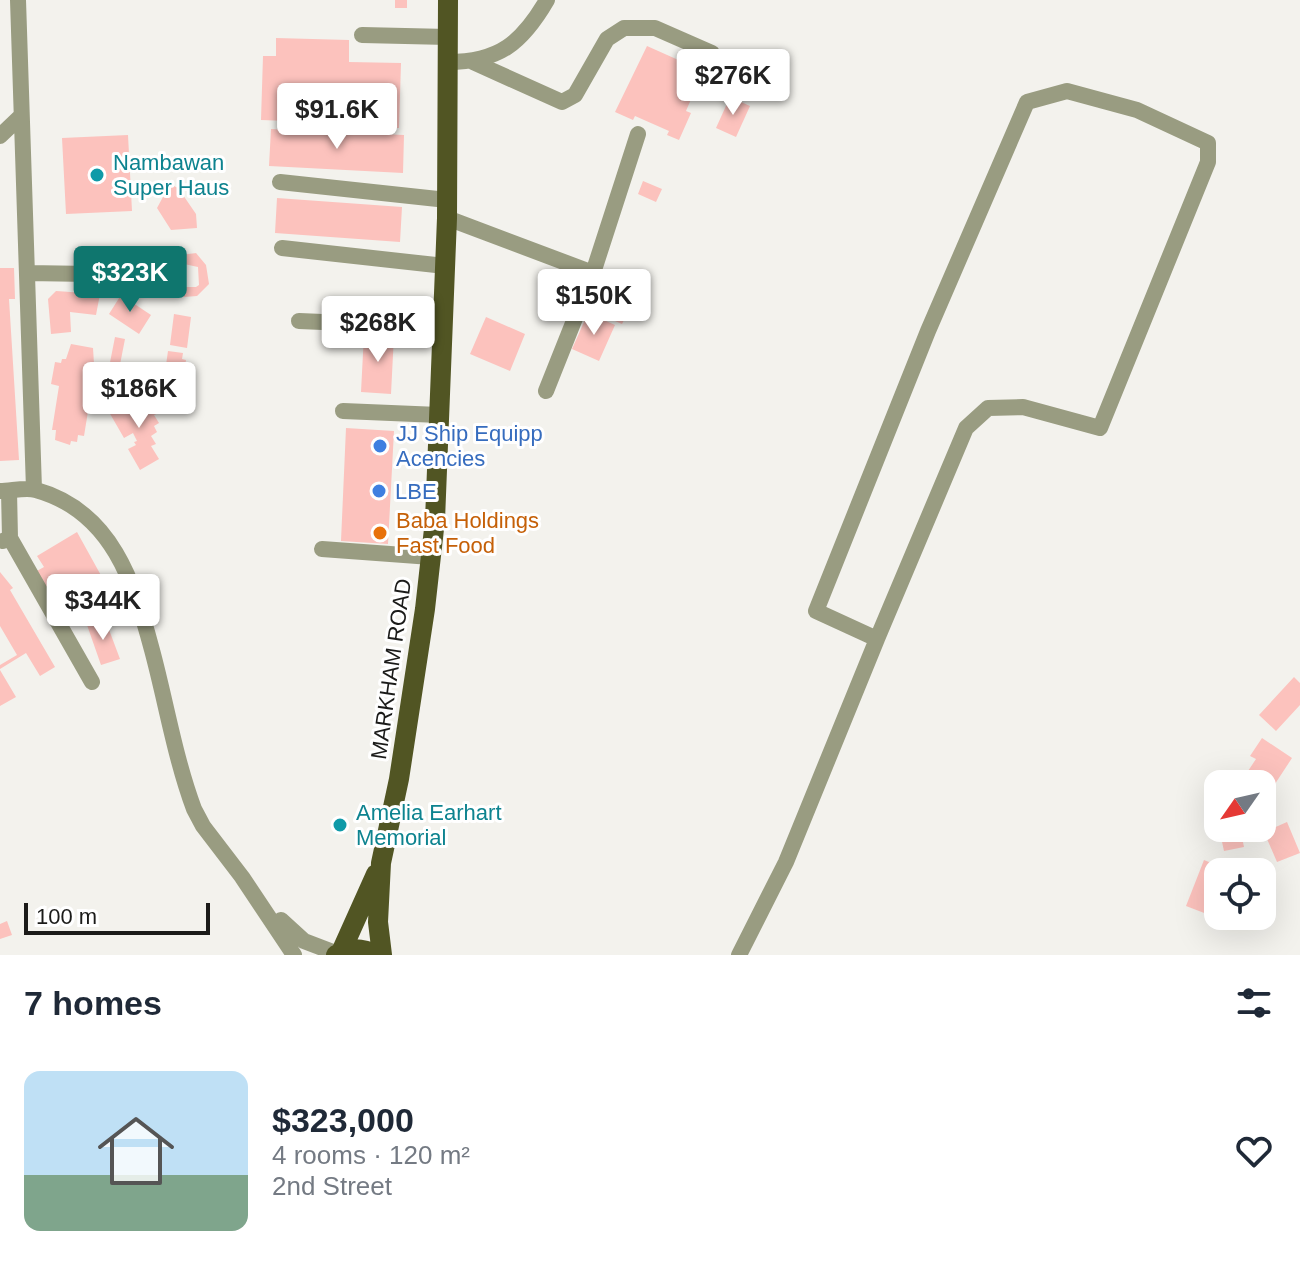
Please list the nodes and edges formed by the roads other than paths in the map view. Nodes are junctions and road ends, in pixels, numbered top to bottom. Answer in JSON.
{"nodes":[{"id":1,"x":18,"y":0,"type":"edge"},
{"id":2,"x":448,"y":0,"type":"edge"},
{"id":3,"x":547,"y":0,"type":"edge"},
{"id":4,"x":362,"y":35,"type":"dead end"},
{"id":5,"x":448,"y":37,"type":"junction"},
{"id":6,"x":712,"y":53,"type":"dead end"},
{"id":7,"x":448,"y":62,"type":"junction"},
{"id":8,"x":473,"y":62,"type":"junction"},
{"id":9,"x":21,"y":116,"type":"junction"},
{"id":10,"x":638,"y":134,"type":"dead end"},
{"id":11,"x":0,"y":136,"type":"edge"},
{"id":12,"x":280,"y":182,"type":"dead end"},
{"id":13,"x":447,"y":209,"type":"junction"},
{"id":14,"x":282,"y":248,"type":"dead end"},
{"id":15,"x":445,"y":266,"type":"junction"},
{"id":16,"x":27,"y":273,"type":"junction"},
{"id":17,"x":593,"y":273,"type":"junction"},
{"id":18,"x":155,"y":275,"type":"dead end"},
{"id":19,"x":299,"y":321,"type":"dead end"},
{"id":20,"x":442,"y":327,"type":"junction"},
{"id":21,"x":546,"y":391,"type":"dead end"},
{"id":22,"x":343,"y":411,"type":"dead end"},
{"id":23,"x":439,"y":415,"type":"junction"},
{"id":24,"x":34,"y":489,"type":"junction"},
{"id":25,"x":5,"y":491,"type":"edge"},
{"id":26,"x":5,"y":540,"type":"edge"},
{"id":27,"x":322,"y":549,"type":"dead end"},
{"id":28,"x":431,"y":557,"type":"junction"},
{"id":29,"x":877,"y":639,"type":"junction"},
{"id":30,"x":92,"y":682,"type":"dead end"},
{"id":31,"x":381,"y":863,"type":"junction"},
{"id":32,"x":242,"y":877,"type":"junction"},
{"id":33,"x":338,"y":953,"type":"edge"},
{"id":34,"x":294,"y":955,"type":"edge"},
{"id":35,"x":380,"y":955,"type":"edge"},
{"id":36,"x":739,"y":955,"type":"edge"}],
"edges":[{"from":1,"to":9,"type":"street"},
{"from":2,"to":5,"type":"main road","name":"MARKHAM ROAD"},
{"from":3,"to":8,"type":"street"},
{"from":4,"to":5,"type":"street"},
{"from":5,"to":7,"type":"main road","name":"MARKHAM ROAD"},
{"from":6,"to":8,"type":"street"},
{"from":7,"to":8,"type":"street"},
{"from":7,"to":13,"type":"main road","name":"MARKHAM ROAD"},
{"from":9,"to":11,"type":"street"},
{"from":9,"to":16,"type":"street"},
{"from":10,"to":17,"type":"street"},
{"from":12,"to":13,"type":"street"},
{"from":13,"to":15,"type":"main road","name":"MARKHAM ROAD"},
{"from":13,"to":17,"type":"street"},
{"from":14,"to":15,"type":"street"},
{"from":15,"to":20,"type":"main road","name":"MARKHAM ROAD"},
{"from":16,"to":18,"type":"street"},
{"from":16,"to":24,"type":"street"},
{"from":17,"to":21,"type":"street"},
{"from":19,"to":20,"type":"street"},
{"from":20,"to":23,"type":"main road","name":"MARKHAM ROAD"},
{"from":22,"to":23,"type":"street"},
{"from":23,"to":28,"type":"main road","name":"MARKHAM ROAD"},
{"from":24,"to":25,"type":"street"},
{"from":24,"to":32,"type":"street"},
{"from":25,"to":26,"type":"street"},
{"from":26,"to":30,"type":"street"},
{"from":27,"to":28,"type":"street"},
{"from":28,"to":31,"type":"main road","name":"MARKHAM ROAD"},
{"from":29,"to":29,"type":"street"},
{"from":29,"to":36,"type":"street"},
{"from":31,"to":33,"type":"main road","name":"MARKHAM ROAD"},
{"from":31,"to":35,"type":"main road","name":"MARKHAM ROAD"},
{"from":32,"to":33,"type":"street"},
{"from":32,"to":34,"type":"street"},
{"from":33,"to":35,"type":"main road"}]}
